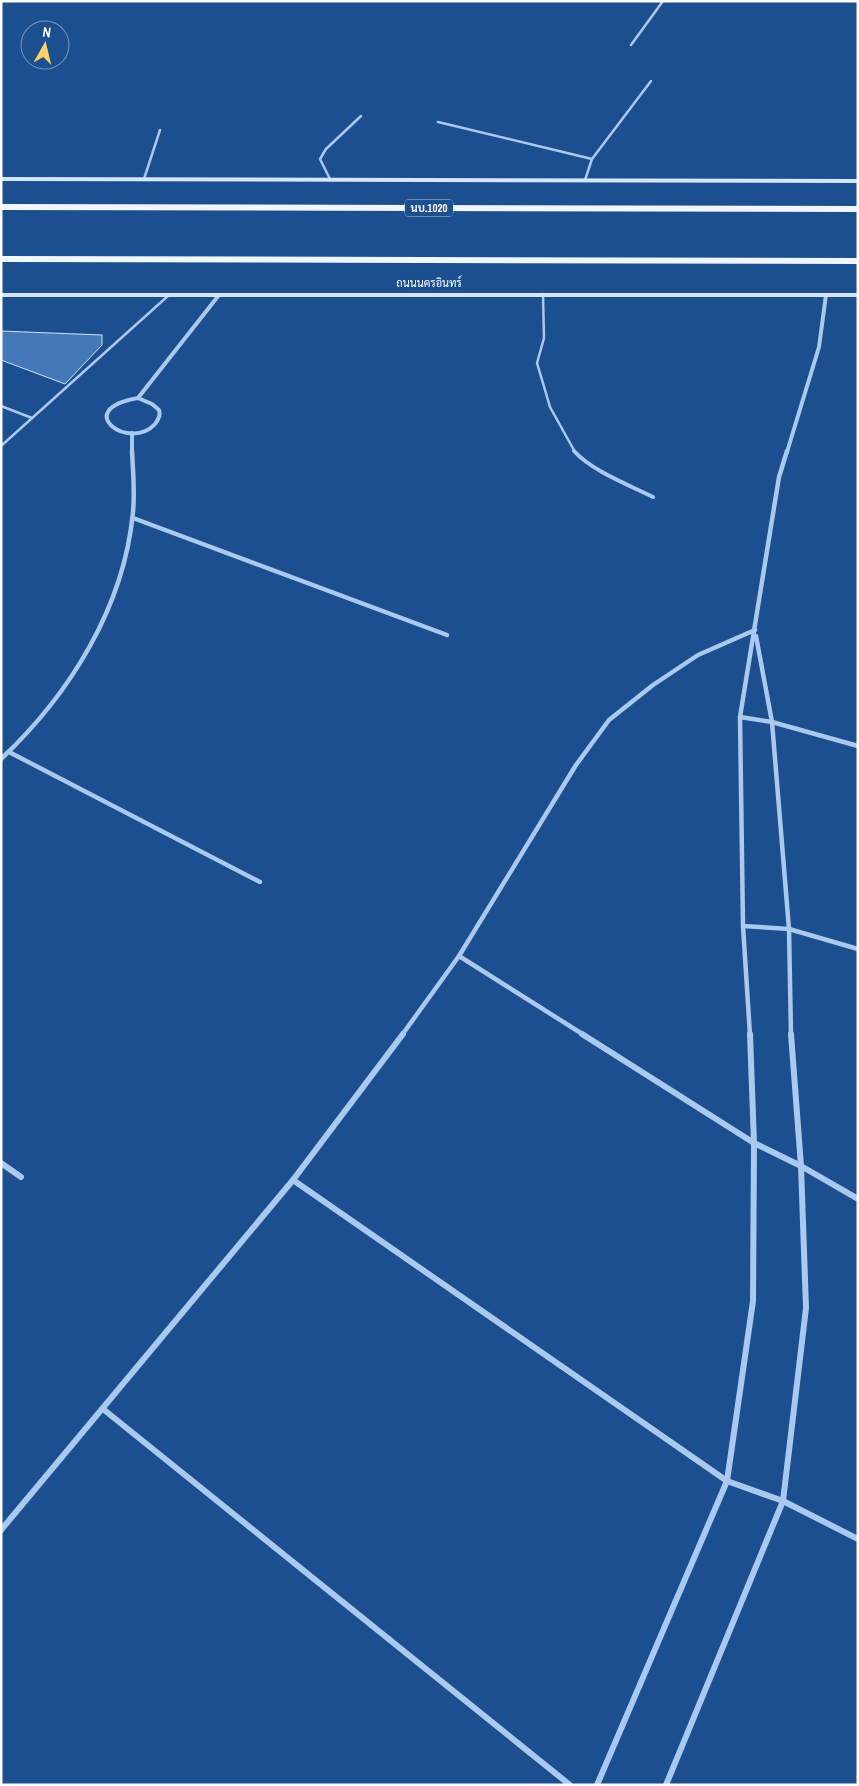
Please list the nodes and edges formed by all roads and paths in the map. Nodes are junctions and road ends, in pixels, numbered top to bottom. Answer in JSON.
{"nodes":[{"id":1,"x":663,"y":1,"type":"edge"},
{"id":2,"x":631,"y":45,"type":"dead end"},
{"id":3,"x":651,"y":81,"type":"dead end"},
{"id":4,"x":361,"y":116,"type":"dead end"},
{"id":5,"x":438,"y":122,"type":"dead end"},
{"id":6,"x":160,"y":130,"type":"dead end"},
{"id":7,"x":592,"y":159,"type":"junction"},
{"id":8,"x":1,"y":179,"type":"edge"},
{"id":9,"x":144,"y":179,"type":"junction"},
{"id":10,"x":330,"y":179,"type":"junction"},
{"id":11,"x":585,"y":180,"type":"junction"},
{"id":12,"x":858,"y":181,"type":"edge"},
{"id":13,"x":1,"y":207,"type":"edge"},
{"id":14,"x":858,"y":209,"type":"edge"},
{"id":15,"x":1,"y":260,"type":"edge"},
{"id":16,"x":858,"y":260,"type":"edge"},
{"id":17,"x":543,"y":294,"type":"junction"},
{"id":18,"x":1,"y":295,"type":"edge"},
{"id":19,"x":169,"y":295,"type":"junction"},
{"id":20,"x":219,"y":295,"type":"junction"},
{"id":21,"x":826,"y":295,"type":"junction"},
{"id":22,"x":858,"y":295,"type":"edge"},
{"id":23,"x":138,"y":398,"type":"junction"},
{"id":24,"x":1,"y":406,"type":"edge"},
{"id":25,"x":32,"y":418,"type":"junction"},
{"id":26,"x":132,"y":433,"type":"junction"},
{"id":27,"x":1,"y":446,"type":"edge"},
{"id":28,"x":653,"y":497,"type":"dead end"},
{"id":29,"x":132,"y":518,"type":"junction"},
{"id":30,"x":755,"y":630,"type":"junction"},
{"id":31,"x":447,"y":635,"type":"dead end"},
{"id":32,"x":740,"y":717,"type":"junction"},
{"id":33,"x":772,"y":722,"type":"junction"},
{"id":34,"x":858,"y":746,"type":"edge"},
{"id":35,"x":9,"y":752,"type":"junction"},
{"id":36,"x":1,"y":759,"type":"edge"},
{"id":37,"x":260,"y":882,"type":"dead end"},
{"id":38,"x":743,"y":926,"type":"junction"},
{"id":39,"x":789,"y":929,"type":"junction"},
{"id":40,"x":858,"y":949,"type":"edge"},
{"id":41,"x":459,"y":956,"type":"junction"},
{"id":42,"x":754,"y":1143,"type":"junction"},
{"id":43,"x":1,"y":1163,"type":"edge"},
{"id":44,"x":801,"y":1166,"type":"junction"},
{"id":45,"x":20,"y":1177,"type":"dead end"},
{"id":46,"x":293,"y":1180,"type":"junction"},
{"id":47,"x":858,"y":1199,"type":"edge"},
{"id":48,"x":103,"y":1409,"type":"junction"},
{"id":49,"x":728,"y":1481,"type":"junction"},
{"id":50,"x":783,"y":1502,"type":"junction"},
{"id":51,"x":1,"y":1530,"type":"edge"},
{"id":52,"x":858,"y":1539,"type":"edge"},
{"id":53,"x":570,"y":1785,"type":"edge"},
{"id":54,"x":597,"y":1785,"type":"edge"},
{"id":55,"x":666,"y":1785,"type":"edge"}],
"edges":[{"from":1,"to":2,"type":"lane"},
{"from":3,"to":7,"type":"lane"},
{"from":4,"to":10,"type":"lane"},
{"from":5,"to":7,"type":"lane"},
{"from":6,"to":9,"type":"lane"},
{"from":7,"to":11,"type":"lane"},
{"from":8,"to":9,"type":"main road"},
{"from":9,"to":10,"type":"main road"},
{"from":10,"to":11,"type":"main road"},
{"from":11,"to":12,"type":"main road"},
{"from":13,"to":14,"type":"main road","number":"นบ.1020"},
{"from":15,"to":16,"type":"main road","name":"ถนนนครอินทร์"},
{"from":17,"to":20,"type":"main road","name":"ถนนนครอินทร์"},
{"from":17,"to":21,"type":"main road","name":"ถนนนครอินทร์"},
{"from":17,"to":28,"type":"lane"},
{"from":18,"to":19,"type":"main road","name":"ถนนนครอินทร์"},
{"from":19,"to":20,"type":"main road","name":"ถนนนครอินทร์"},
{"from":19,"to":25,"type":"lane"},
{"from":20,"to":23,"type":"street"},
{"from":21,"to":22,"type":"main road","name":"ถนนนครอินทร์"},
{"from":21,"to":30,"type":"street"},
{"from":23,"to":26,"type":"street"},
{"from":23,"to":26,"type":"street"},
{"from":24,"to":25,"type":"lane"},
{"from":25,"to":27,"type":"lane"},
{"from":26,"to":29,"type":"street"},
{"from":29,"to":31,"type":"street"},
{"from":29,"to":35,"type":"street"},
{"from":30,"to":32,"type":"street"},
{"from":30,"to":33,"type":"street"},
{"from":30,"to":41,"type":"street"},
{"from":32,"to":33,"type":"street"},
{"from":32,"to":38,"type":"street"},
{"from":33,"to":34,"type":"street"},
{"from":33,"to":39,"type":"street"},
{"from":35,"to":36,"type":"street"},
{"from":35,"to":37,"type":"street"},
{"from":38,"to":39,"type":"street"},
{"from":38,"to":42,"type":"street"},
{"from":39,"to":40,"type":"street"},
{"from":39,"to":44,"type":"street"},
{"from":41,"to":42,"type":"street"},
{"from":41,"to":46,"type":"street"},
{"from":42,"to":44,"type":"street"},
{"from":42,"to":49,"type":"street"},
{"from":43,"to":45,"type":"street"},
{"from":44,"to":47,"type":"street"},
{"from":44,"to":50,"type":"street"},
{"from":46,"to":48,"type":"street"},
{"from":46,"to":49,"type":"street"},
{"from":48,"to":51,"type":"street"},
{"from":48,"to":53,"type":"street"},
{"from":49,"to":50,"type":"street"},
{"from":49,"to":54,"type":"street"},
{"from":50,"to":52,"type":"street"},
{"from":50,"to":55,"type":"street"}]}
